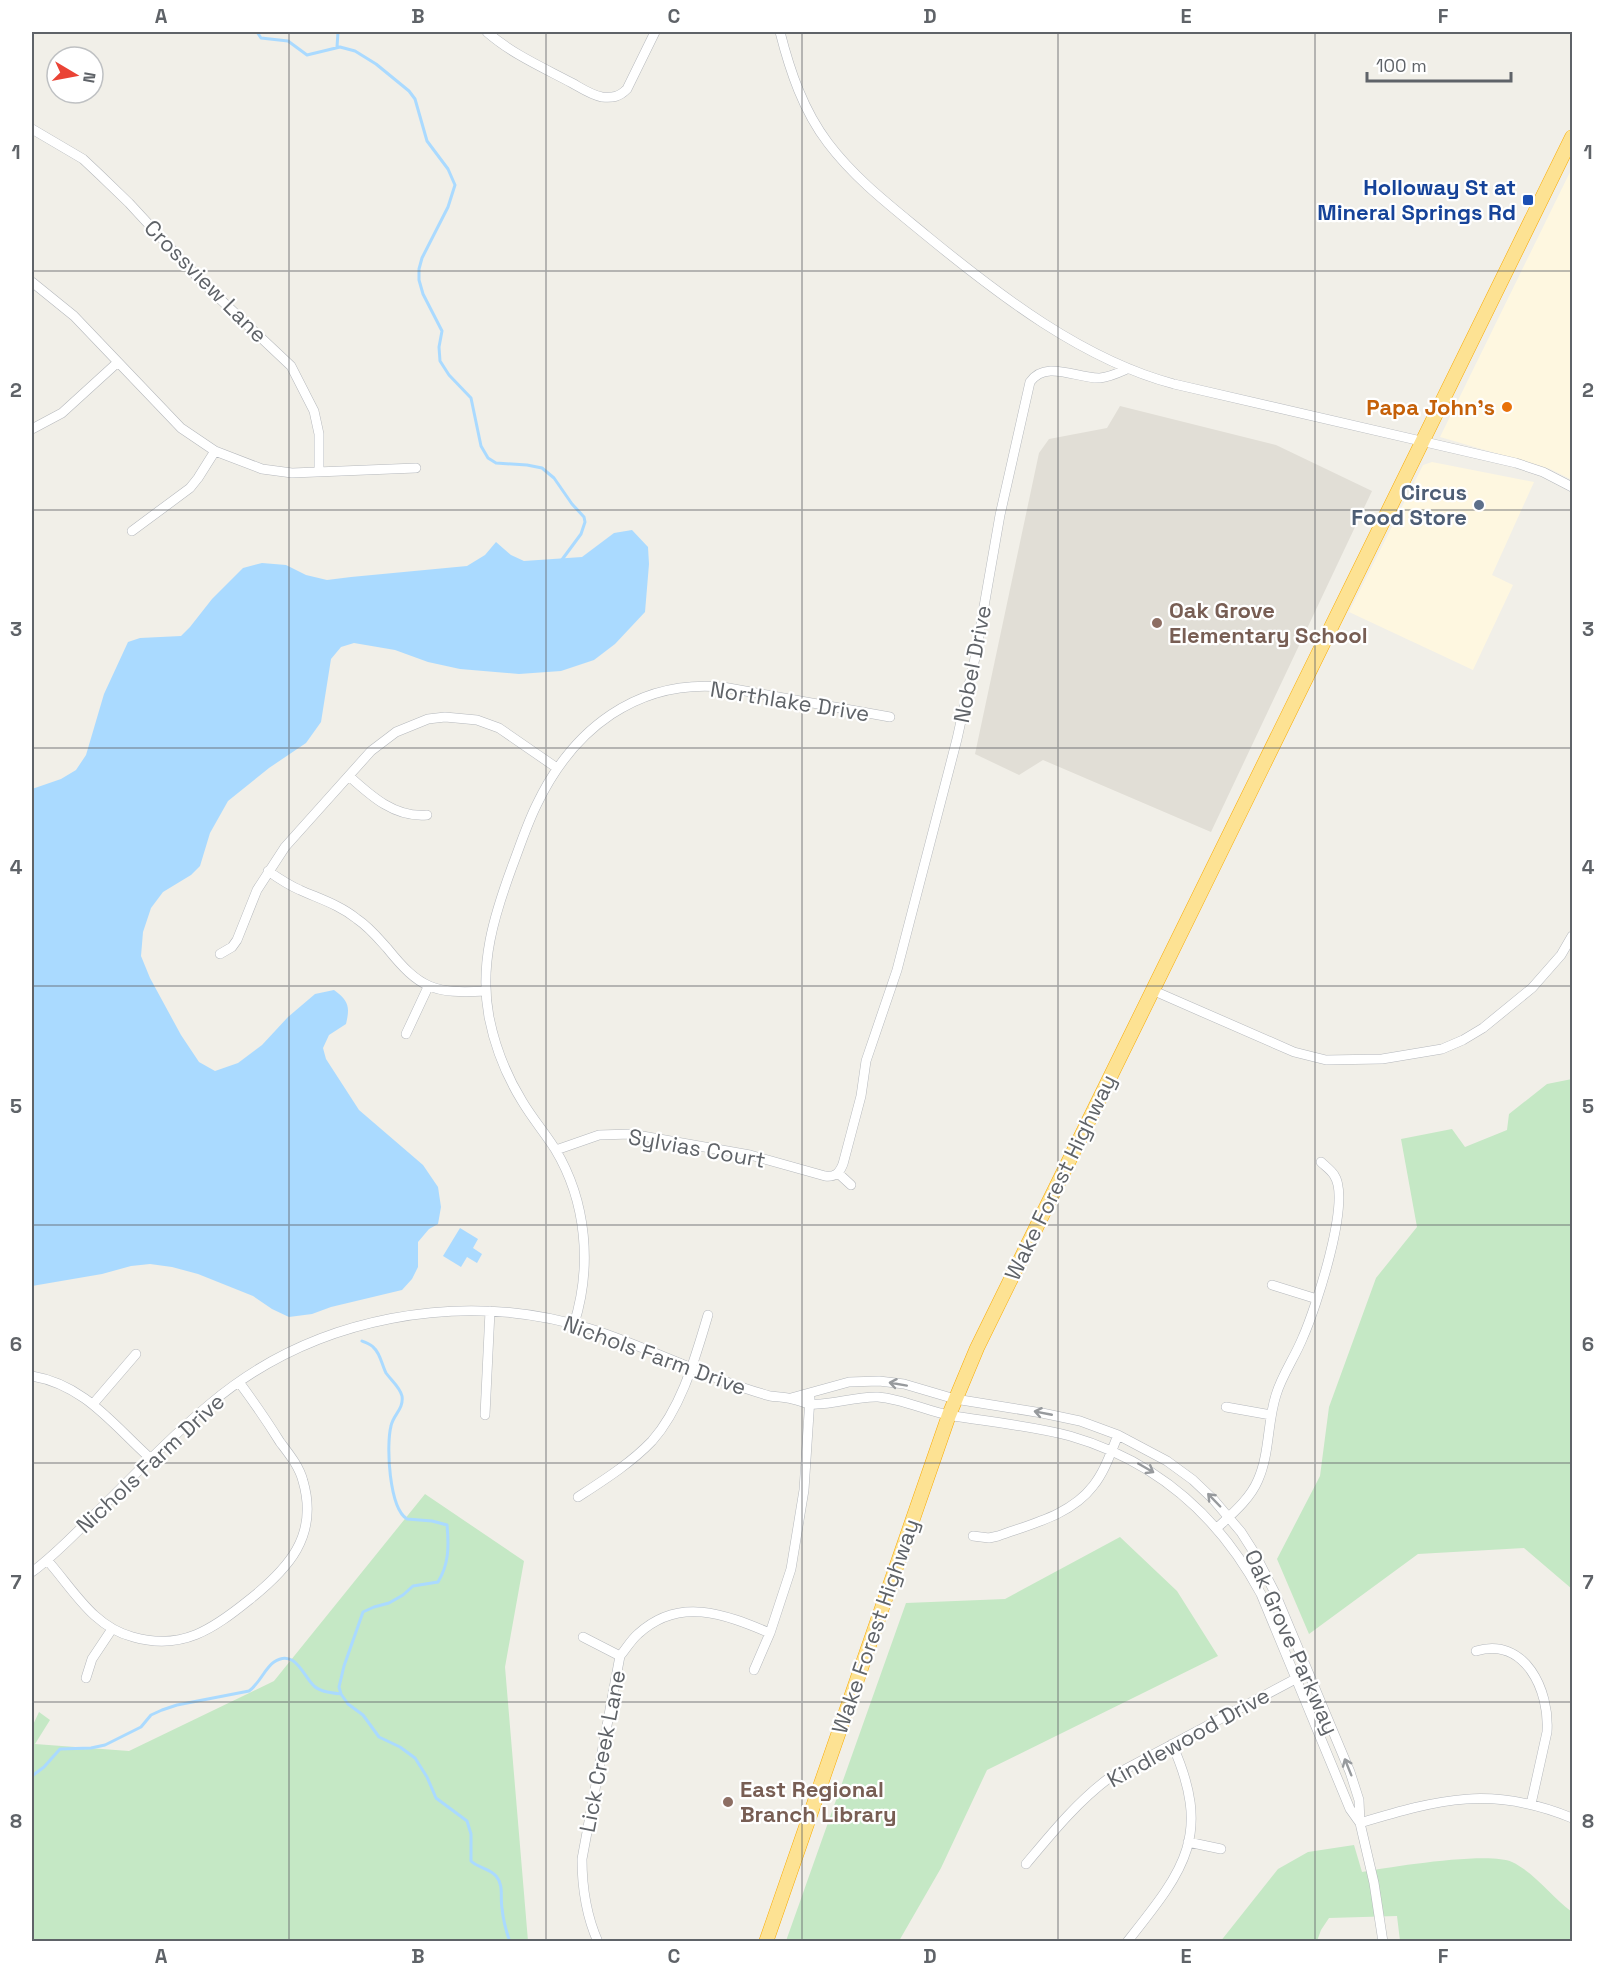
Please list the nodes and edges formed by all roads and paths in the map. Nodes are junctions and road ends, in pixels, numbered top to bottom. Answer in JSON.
{"nodes":[{"id":1,"x":487,"y":32,"type":"edge"},
{"id":2,"x":655,"y":32,"type":"edge"},
{"id":3,"x":780,"y":32,"type":"edge"},
{"id":4,"x":32,"y":129,"type":"edge"},
{"id":5,"x":1572,"y":137,"type":"edge"},
{"id":6,"x":32,"y":282,"type":"edge"},
{"id":7,"x":118,"y":362,"type":"junction"},
{"id":8,"x":1127,"y":369,"type":"junction"},
{"id":9,"x":32,"y":429,"type":"edge"},
{"id":10,"x":1422,"y":442,"type":"junction"},
{"id":11,"x":215,"y":451,"type":"junction"},
{"id":12,"x":416,"y":468,"type":"dead end"},
{"id":13,"x":319,"y":472,"type":"junction"},
{"id":14,"x":1572,"y":488,"type":"edge"},
{"id":15,"x":132,"y":531,"type":"dead end"},
{"id":16,"x":890,"y":717,"type":"dead end"},
{"id":17,"x":557,"y":768,"type":"junction"},
{"id":18,"x":349,"y":776,"type":"junction"},
{"id":19,"x":427,"y":815,"type":"dead end"},
{"id":20,"x":268,"y":871,"type":"junction"},
{"id":21,"x":1572,"y":936,"type":"edge"},
{"id":22,"x":220,"y":954,"type":"dead end"},
{"id":23,"x":428,"y":987,"type":"junction"},
{"id":24,"x":1152,"y":990,"type":"junction"},
{"id":25,"x":486,"y":991,"type":"junction"},
{"id":26,"x":406,"y":1034,"type":"dead end"},
{"id":27,"x":556,"y":1150,"type":"junction"},
{"id":28,"x":1321,"y":1162,"type":"dead end"},
{"id":29,"x":838,"y":1173,"type":"junction"},
{"id":30,"x":851,"y":1185,"type":"dead end"},
{"id":31,"x":1272,"y":1285,"type":"dead end"},
{"id":32,"x":1317,"y":1299,"type":"junction"},
{"id":33,"x":490,"y":1311,"type":"junction"},
{"id":34,"x":708,"y":1315,"type":"dead end"},
{"id":35,"x":574,"y":1324,"type":"junction"},
{"id":36,"x":136,"y":1353,"type":"dead end"},
{"id":37,"x":691,"y":1367,"type":"junction"},
{"id":38,"x":32,"y":1376,"type":"edge"},
{"id":39,"x":239,"y":1382,"type":"junction"},
{"id":40,"x":809,"y":1393,"type":"junction"},
{"id":41,"x":791,"y":1398,"type":"junction"},
{"id":42,"x":955,"y":1399,"type":"junction"},
{"id":43,"x":93,"y":1404,"type":"junction"},
{"id":44,"x":810,"y":1404,"type":"junction"},
{"id":45,"x":1227,"y":1407,"type":"dead end"},
{"id":46,"x":485,"y":1415,"type":"dead end"},
{"id":47,"x":949,"y":1415,"type":"junction"},
{"id":48,"x":1271,"y":1415,"type":"junction"},
{"id":49,"x":1118,"y":1435,"type":"junction"},
{"id":50,"x":1111,"y":1452,"type":"junction"},
{"id":51,"x":151,"y":1459,"type":"junction"},
{"id":52,"x":578,"y":1497,"type":"dead end"},
{"id":53,"x":1228,"y":1517,"type":"junction"},
{"id":54,"x":1217,"y":1528,"type":"junction"},
{"id":55,"x":973,"y":1536,"type":"dead end"},
{"id":56,"x":47,"y":1560,"type":"junction"},
{"id":57,"x":32,"y":1572,"type":"edge"},
{"id":58,"x":112,"y":1629,"type":"junction"},
{"id":59,"x":770,"y":1633,"type":"junction"},
{"id":60,"x":583,"y":1637,"type":"dead end"},
{"id":61,"x":1476,"y":1651,"type":"dead end"},
{"id":62,"x":620,"y":1656,"type":"junction"},
{"id":63,"x":754,"y":1670,"type":"dead end"},
{"id":64,"x":1309,"y":1673,"type":"junction"},
{"id":65,"x":87,"y":1677,"type":"dead end"},
{"id":66,"x":1297,"y":1678,"type":"junction"},
{"id":67,"x":1172,"y":1744,"type":"junction"},
{"id":68,"x":1531,"y":1804,"type":"junction"},
{"id":69,"x":1572,"y":1818,"type":"edge"},
{"id":70,"x":1360,"y":1823,"type":"junction"},
{"id":71,"x":1188,"y":1842,"type":"junction"},
{"id":72,"x":1221,"y":1849,"type":"dead end"},
{"id":73,"x":1026,"y":1864,"type":"dead end"},
{"id":74,"x":598,"y":1941,"type":"edge"},
{"id":75,"x":766,"y":1941,"type":"edge"},
{"id":76,"x":1127,"y":1941,"type":"edge"},
{"id":77,"x":1383,"y":1941,"type":"edge"}],
"edges":[{"from":1,"to":2,"type":"street"},
{"from":3,"to":8,"type":"street"},
{"from":4,"to":13,"type":"street","name":"Crossview Lane"},
{"from":5,"to":10,"type":"highway","name":"Wake Forest Highway"},
{"from":6,"to":7,"type":"street"},
{"from":7,"to":9,"type":"street"},
{"from":7,"to":11,"type":"street"},
{"from":8,"to":10,"type":"street"},
{"from":8,"to":29,"type":"street","name":"Nobel Drive"},
{"from":10,"to":14,"type":"street"},
{"from":10,"to":24,"type":"highway","name":"Wake Forest Highway"},
{"from":11,"to":13,"type":"street"},
{"from":11,"to":15,"type":"street"},
{"from":12,"to":13,"type":"street"},
{"from":16,"to":17,"type":"street","name":"Northlake Drive"},
{"from":17,"to":18,"type":"street"},
{"from":17,"to":25,"type":"street","name":"Northlake Drive"},
{"from":18,"to":19,"type":"street"},
{"from":18,"to":20,"type":"street"},
{"from":20,"to":22,"type":"street"},
{"from":20,"to":23,"type":"street"},
{"from":21,"to":24,"type":"street"},
{"from":23,"to":25,"type":"street"},
{"from":23,"to":26,"type":"street"},
{"from":24,"to":42,"type":"highway","name":"Wake Forest Highway"},
{"from":25,"to":27,"type":"street","name":"Northlake Drive"},
{"from":27,"to":29,"type":"street","name":"Sylvias Court"},
{"from":27,"to":35,"type":"street","name":"Northlake Drive"},
{"from":28,"to":32,"type":"street"},
{"from":29,"to":30,"type":"street"},
{"from":31,"to":32,"type":"street"},
{"from":32,"to":48,"type":"street"},
{"from":33,"to":35,"type":"street","name":"Nichols Farm Drive"},
{"from":33,"to":39,"type":"street","name":"Nichols Farm Drive"},
{"from":33,"to":46,"type":"street"},
{"from":34,"to":37,"type":"street"},
{"from":35,"to":37,"type":"street","name":"Nichols Farm Drive"},
{"from":36,"to":43,"type":"street"},
{"from":37,"to":41,"type":"street","name":"Nichols Farm Drive"},
{"from":37,"to":52,"type":"street"},
{"from":38,"to":43,"type":"street"},
{"from":39,"to":51,"type":"street","name":"Nichols Farm Drive"},
{"from":39,"to":58,"type":"street"},
{"from":40,"to":41,"type":"street","name":"Nichols Farm Drive"},
{"from":42,"to":40,"type":"street","name":"Nichols Farm Drive","one_way":true},
{"from":40,"to":44,"type":"street"},
{"from":41,"to":44,"type":"street","name":"Nichols Farm Drive"},
{"from":42,"to":47,"type":"highway","name":"Wake Forest Highway"},
{"from":49,"to":42,"type":"street","name":"Oak Grove Parkway","one_way":true},
{"from":43,"to":51,"type":"street"},
{"from":44,"to":47,"type":"street","name":"Nichols Farm Drive"},
{"from":44,"to":59,"type":"street"},
{"from":45,"to":48,"type":"street"},
{"from":47,"to":50,"type":"street","name":"Oak Grove Parkway"},
{"from":47,"to":75,"type":"highway","name":"Wake Forest Highway"},
{"from":48,"to":53,"type":"street"},
{"from":49,"to":50,"type":"street"},
{"from":53,"to":49,"type":"street","name":"Oak Grove Parkway","one_way":true},
{"from":50,"to":54,"type":"street","name":"Oak Grove Parkway","one_way":true},
{"from":50,"to":55,"type":"street"},
{"from":51,"to":56,"type":"street","name":"Nichols Farm Drive"},
{"from":53,"to":54,"type":"street"},
{"from":53,"to":64,"type":"street","name":"Oak Grove Parkway"},
{"from":54,"to":66,"type":"street","name":"Oak Grove Parkway"},
{"from":56,"to":57,"type":"street","name":"Nichols Farm Drive"},
{"from":56,"to":58,"type":"street"},
{"from":58,"to":65,"type":"street"},
{"from":59,"to":62,"type":"street","name":"Lick Creek Lane"},
{"from":59,"to":63,"type":"street"},
{"from":60,"to":62,"type":"street"},
{"from":61,"to":68,"type":"street"},
{"from":62,"to":74,"type":"street","name":"Lick Creek Lane"},
{"from":64,"to":66,"type":"street","name":"Kindlewood Drive"},
{"from":70,"to":64,"type":"street","name":"Oak Grove Parkway","one_way":true},
{"from":66,"to":67,"type":"street","name":"Kindlewood Drive"},
{"from":66,"to":70,"type":"street","name":"Oak Grove Parkway"},
{"from":67,"to":71,"type":"street"},
{"from":67,"to":73,"type":"street","name":"Kindlewood Drive"},
{"from":68,"to":69,"type":"street"},
{"from":68,"to":70,"type":"street"},
{"from":70,"to":77,"type":"street","name":"Oak Grove Parkway"},
{"from":71,"to":72,"type":"street"},
{"from":71,"to":76,"type":"street"}]}
